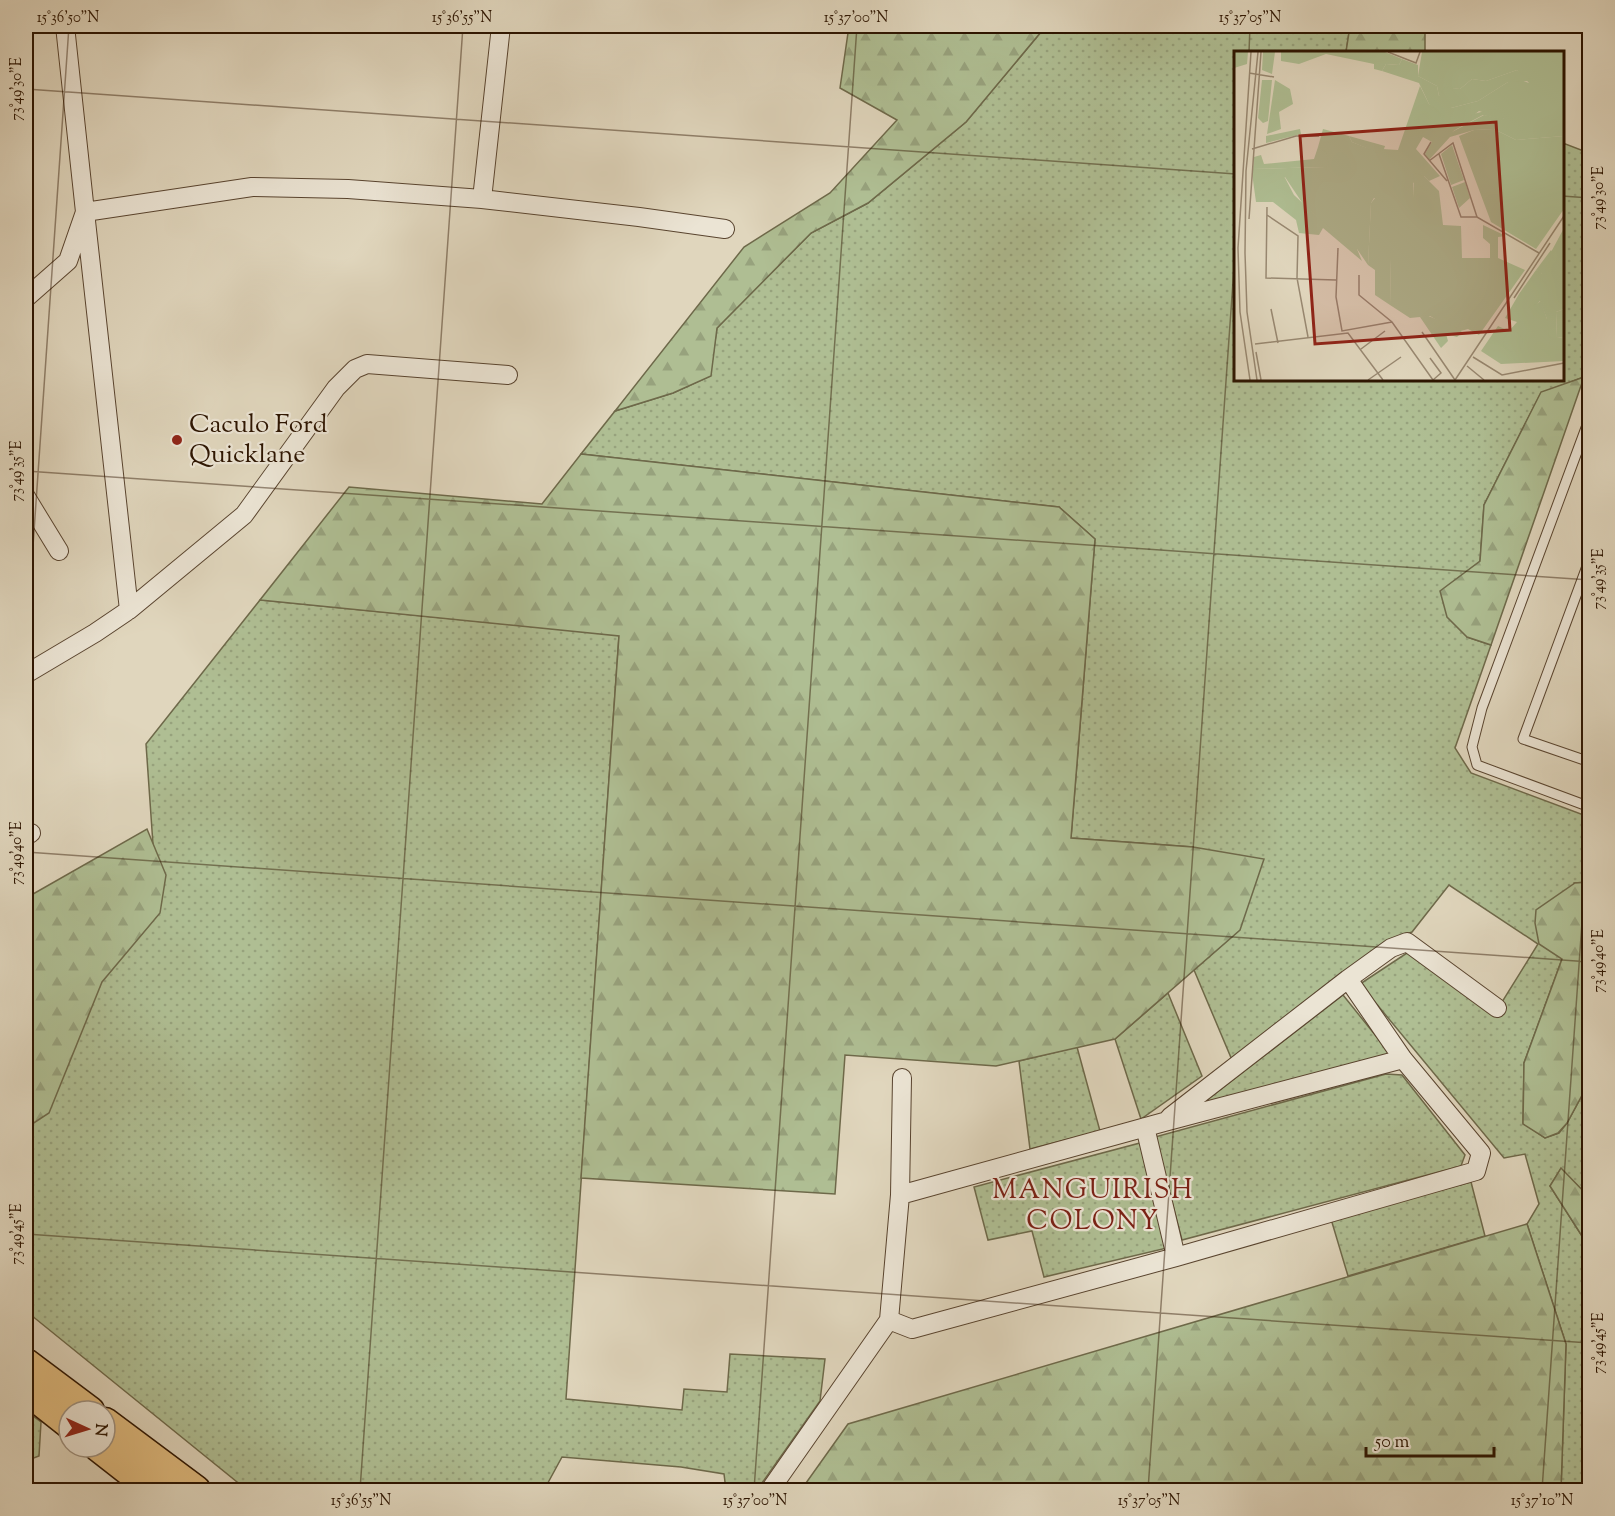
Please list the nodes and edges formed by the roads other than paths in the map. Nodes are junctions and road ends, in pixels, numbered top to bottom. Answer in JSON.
{"nodes":[{"id":1,"x":65,"y":26,"type":"edge"},
{"id":2,"x":501,"y":26,"type":"edge"},
{"id":3,"x":482,"y":199,"type":"junction"},
{"id":4,"x":85,"y":212,"type":"junction"},
{"id":5,"x":725,"y":228,"type":"dead end"},
{"id":6,"x":26,"y":298,"type":"edge"},
{"id":7,"x":508,"y":375,"type":"dead end"},
{"id":8,"x":1590,"y":417,"type":"edge"},
{"id":9,"x":26,"y":497,"type":"edge"},
{"id":10,"x":59,"y":551,"type":"dead end"},
{"id":11,"x":1590,"y":558,"type":"edge"},
{"id":12,"x":129,"y":610,"type":"junction"},
{"id":13,"x":26,"y":674,"type":"edge"},
{"id":14,"x":1590,"y":762,"type":"edge"},
{"id":15,"x":1590,"y":807,"type":"edge"},
{"id":16,"x":1348,"y":979,"type":"junction"},
{"id":17,"x":1497,"y":1008,"type":"dead end"},
{"id":18,"x":1403,"y":1059,"type":"junction"},
{"id":19,"x":902,"y":1078,"type":"dead end"},
{"id":20,"x":1164,"y":1122,"type":"junction"},
{"id":21,"x":1145,"y":1127,"type":"junction"},
{"id":22,"x":900,"y":1195,"type":"junction"},
{"id":23,"x":1176,"y":1257,"type":"junction"},
{"id":24,"x":889,"y":1320,"type":"junction"},
{"id":25,"x":26,"y":1363,"type":"edge"},
{"id":26,"x":26,"y":1390,"type":"edge"},
{"id":27,"x":74,"y":1399,"type":"edge"},
{"id":28,"x":57,"y":1415,"type":"edge"},
{"id":29,"x":117,"y":1431,"type":"edge"},
{"id":30,"x":113,"y":1459,"type":"edge"},
{"id":31,"x":153,"y":1491,"type":"edge"},
{"id":32,"x":196,"y":1491,"type":"edge"},
{"id":33,"x":770,"y":1491,"type":"edge"}],
"edges":[{"from":1,"to":4,"type":"street"},
{"from":2,"to":3,"type":"street"},
{"from":3,"to":4,"type":"street"},
{"from":3,"to":5,"type":"street"},
{"from":4,"to":6,"type":"street"},
{"from":4,"to":12,"type":"street"},
{"from":7,"to":12,"type":"street"},
{"from":8,"to":15,"type":"lane"},
{"from":9,"to":10,"type":"street"},
{"from":11,"to":14,"type":"lane"},
{"from":12,"to":13,"type":"street"},
{"from":16,"to":17,"type":"street"},
{"from":16,"to":18,"type":"street"},
{"from":16,"to":20,"type":"street"},
{"from":18,"to":20,"type":"street"},
{"from":18,"to":23,"type":"street"},
{"from":19,"to":22,"type":"street"},
{"from":20,"to":21,"type":"street"},
{"from":21,"to":22,"type":"street"},
{"from":21,"to":23,"type":"street"},
{"from":22,"to":24,"type":"street"},
{"from":23,"to":24,"type":"street"},
{"from":24,"to":33,"type":"street"},
{"from":25,"to":27,"type":"main road"},
{"from":26,"to":28,"type":"main road"},
{"from":29,"to":32,"type":"main road"},
{"from":30,"to":31,"type":"main road"}]}
